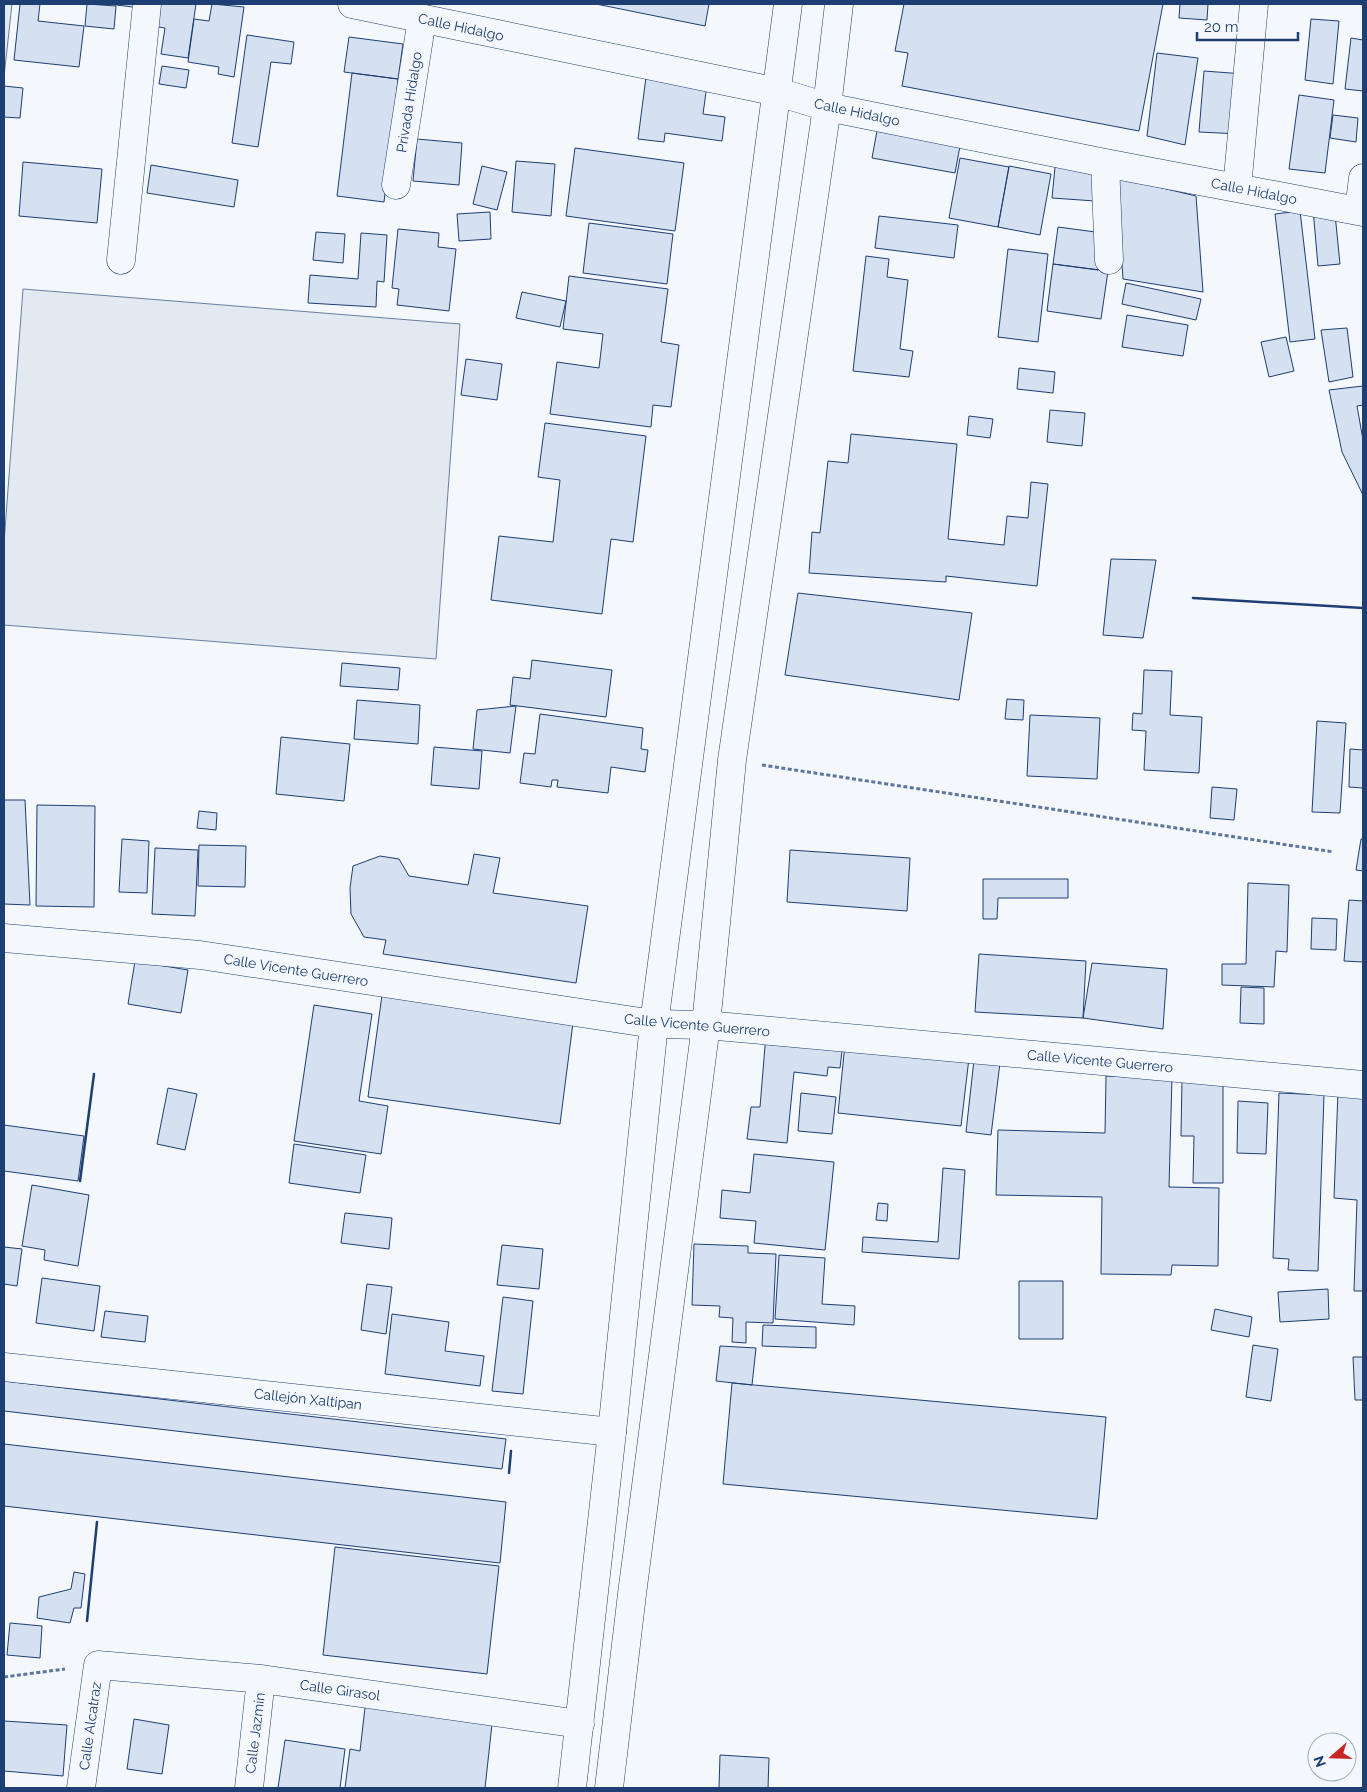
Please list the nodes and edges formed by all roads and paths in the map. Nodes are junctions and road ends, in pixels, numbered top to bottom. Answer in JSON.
{"nodes":[{"id":1,"x":147,"y":4,"type":"edge"},
{"id":2,"x":352,"y":4,"type":"edge"},
{"id":3,"x":788,"y":4,"type":"edge"},
{"id":4,"x":839,"y":4,"type":"edge"},
{"id":5,"x":1254,"y":4,"type":"edge"},
{"id":6,"x":422,"y":18,"type":"junction"},
{"id":7,"x":778,"y":92,"type":"junction"},
{"id":8,"x":827,"y":107,"type":"junction"},
{"id":9,"x":1106,"y":163,"type":"junction"},
{"id":10,"x":1363,"y":178,"type":"edge"},
{"id":11,"x":396,"y":185,"type":"dead end"},
{"id":12,"x":1237,"y":188,"type":"junction"},
{"id":13,"x":1361,"y":212,"type":"edge"},
{"id":14,"x":120,"y":260,"type":"dead end"},
{"id":15,"x":1109,"y":260,"type":"dead end"},
{"id":16,"x":732,"y":760,"type":"junction"},
{"id":17,"x":1334,"y":852,"type":"dead end"},
{"id":18,"x":4,"y":938,"type":"edge"},
{"id":19,"x":654,"y":1024,"type":"junction"},
{"id":20,"x":706,"y":1025,"type":"junction"},
{"id":21,"x":1363,"y":1085,"type":"edge"},
{"id":22,"x":4,"y":1367,"type":"edge"},
{"id":23,"x":612,"y":1432,"type":"junction"},
{"id":24,"x":593,"y":1590,"type":"junction"},
{"id":25,"x":632,"y":1594,"type":"junction"},
{"id":26,"x":98,"y":1664,"type":"junction"},
{"id":27,"x":4,"y":1677,"type":"edge"},
{"id":28,"x":262,"y":1678,"type":"junction"},
{"id":29,"x":580,"y":1724,"type":"junction"},
{"id":30,"x":81,"y":1788,"type":"edge"},
{"id":31,"x":249,"y":1788,"type":"edge"},
{"id":32,"x":572,"y":1788,"type":"edge"},
{"id":33,"x":609,"y":1788,"type":"edge"}],
"edges":[{"from":1,"to":14,"type":"street"},
{"from":2,"to":6,"type":"street","name":"Calle Hidalgo"},
{"from":3,"to":7,"type":"street"},
{"from":4,"to":8,"type":"street"},
{"from":5,"to":12,"type":"street"},
{"from":6,"to":7,"type":"street","name":"Calle Hidalgo"},
{"from":6,"to":11,"type":"street","name":"Privada Hidalgo"},
{"from":7,"to":8,"type":"street","name":"Calle Hidalgo"},
{"from":7,"to":19,"type":"street"},
{"from":8,"to":9,"type":"street","name":"Calle Hidalgo"},
{"from":8,"to":16,"type":"street"},
{"from":9,"to":12,"type":"street","name":"Calle Hidalgo"},
{"from":9,"to":15,"type":"street"},
{"from":10,"to":13,"type":"street"},
{"from":12,"to":13,"type":"street","name":"Calle Hidalgo"},
{"from":16,"to":17,"type":"path"},
{"from":16,"to":20,"type":"street"},
{"from":18,"to":19,"type":"street","name":"Calle Vicente Guerrero"},
{"from":19,"to":20,"type":"street","name":"Calle Vicente Guerrero"},
{"from":19,"to":23,"type":"street"},
{"from":20,"to":21,"type":"street","name":"Calle Vicente Guerrero"},
{"from":20,"to":25,"type":"street"},
{"from":22,"to":23,"type":"street","name":"Callejón Xaltipan"},
{"from":23,"to":24,"type":"street"},
{"from":24,"to":25,"type":"street"},
{"from":24,"to":29,"type":"street"},
{"from":25,"to":33,"type":"street"},
{"from":26,"to":27,"type":"path"},
{"from":26,"to":28,"type":"street","name":"Calle Girasol"},
{"from":26,"to":30,"type":"street","name":"Calle Alcatraz"},
{"from":28,"to":29,"type":"street","name":"Calle Girasol"},
{"from":28,"to":31,"type":"street","name":"Calle Jazmín"},
{"from":29,"to":32,"type":"street"}]}
